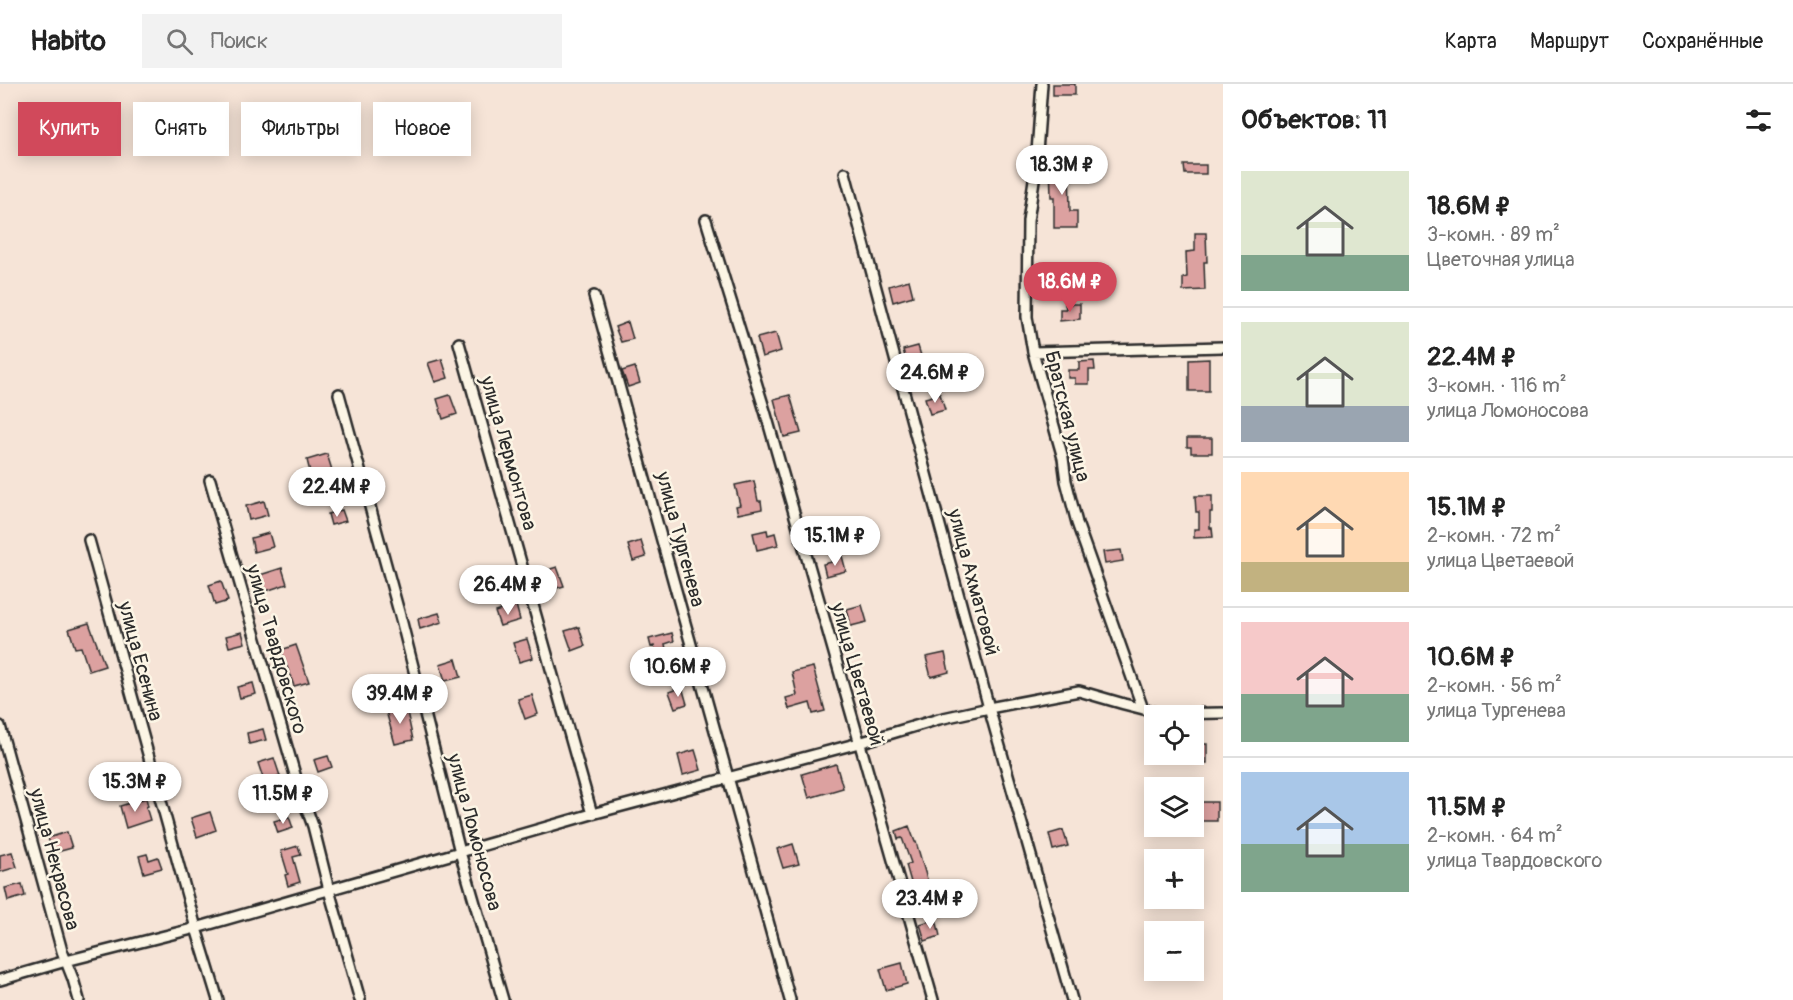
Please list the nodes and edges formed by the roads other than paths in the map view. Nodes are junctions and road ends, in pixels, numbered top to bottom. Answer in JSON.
{"nodes":[{"id":1,"x":1042,"y":84,"type":"edge"},
{"id":2,"x":845,"y":173,"type":"dead end"},
{"id":3,"x":706,"y":220,"type":"dead end"},
{"id":4,"x":594,"y":296,"type":"dead end"},
{"id":5,"x":459,"y":343,"type":"dead end"},
{"id":6,"x":1223,"y":347,"type":"edge"},
{"id":7,"x":1033,"y":352,"type":"junction"},
{"id":8,"x":339,"y":394,"type":"dead end"},
{"id":9,"x":210,"y":480,"type":"dead end"},
{"id":10,"x":89,"y":540,"type":"dead end"},
{"id":11,"x":989,"y":708,"type":"junction"},
{"id":12,"x":1143,"y":709,"type":"junction"},
{"id":13,"x":1223,"y":712,"type":"edge"},
{"id":14,"x":0,"y":726,"type":"edge"},
{"id":15,"x":859,"y":743,"type":"junction"},
{"id":16,"x":727,"y":778,"type":"junction"},
{"id":17,"x":592,"y":814,"type":"junction"},
{"id":18,"x":460,"y":852,"type":"junction"},
{"id":19,"x":329,"y":890,"type":"junction"},
{"id":20,"x":196,"y":928,"type":"junction"},
{"id":21,"x":66,"y":961,"type":"junction"},
{"id":22,"x":0,"y":980,"type":"edge"},
{"id":23,"x":79,"y":1000,"type":"edge"},
{"id":24,"x":218,"y":1000,"type":"edge"},
{"id":25,"x":360,"y":1000,"type":"edge"},
{"id":26,"x":503,"y":1000,"type":"edge"},
{"id":27,"x":790,"y":1000,"type":"edge"},
{"id":28,"x":933,"y":1000,"type":"edge"},
{"id":29,"x":1072,"y":1000,"type":"edge"}],
"edges":[{"from":1,"to":7,"type":"street","name":"Братская улица"},
{"from":2,"to":11,"type":"street","name":"улица Ахматовой"},
{"from":3,"to":15,"type":"street","name":"улица Цветаевой"},
{"from":4,"to":16,"type":"street","name":"улица Тургенева"},
{"from":5,"to":17,"type":"street","name":"улица Лермонтова"},
{"from":6,"to":7,"type":"street"},
{"from":7,"to":12,"type":"street","name":"Братская улица"},
{"from":8,"to":18,"type":"street","name":"улица Ломоносова"},
{"from":9,"to":19,"type":"street","name":"улица Твардовского"},
{"from":10,"to":20,"type":"street","name":"улица Есенина"},
{"from":11,"to":12,"type":"street"},
{"from":11,"to":15,"type":"street"},
{"from":11,"to":29,"type":"street","name":"улица Ахматовой"},
{"from":12,"to":13,"type":"street"},
{"from":14,"to":21,"type":"street","name":"улица Некрасова"},
{"from":15,"to":16,"type":"street"},
{"from":15,"to":28,"type":"street","name":"улица Цветаевой"},
{"from":16,"to":17,"type":"street"},
{"from":16,"to":27,"type":"street","name":"улица Тургенева"},
{"from":17,"to":18,"type":"street"},
{"from":18,"to":19,"type":"street"},
{"from":18,"to":26,"type":"street","name":"улица Ломоносова"},
{"from":19,"to":20,"type":"street"},
{"from":19,"to":25,"type":"street","name":"улица Твардовского"},
{"from":20,"to":21,"type":"street"},
{"from":20,"to":24,"type":"street","name":"улица Есенина"},
{"from":21,"to":22,"type":"street"},
{"from":21,"to":23,"type":"street","name":"улица Некрасова"}]}
